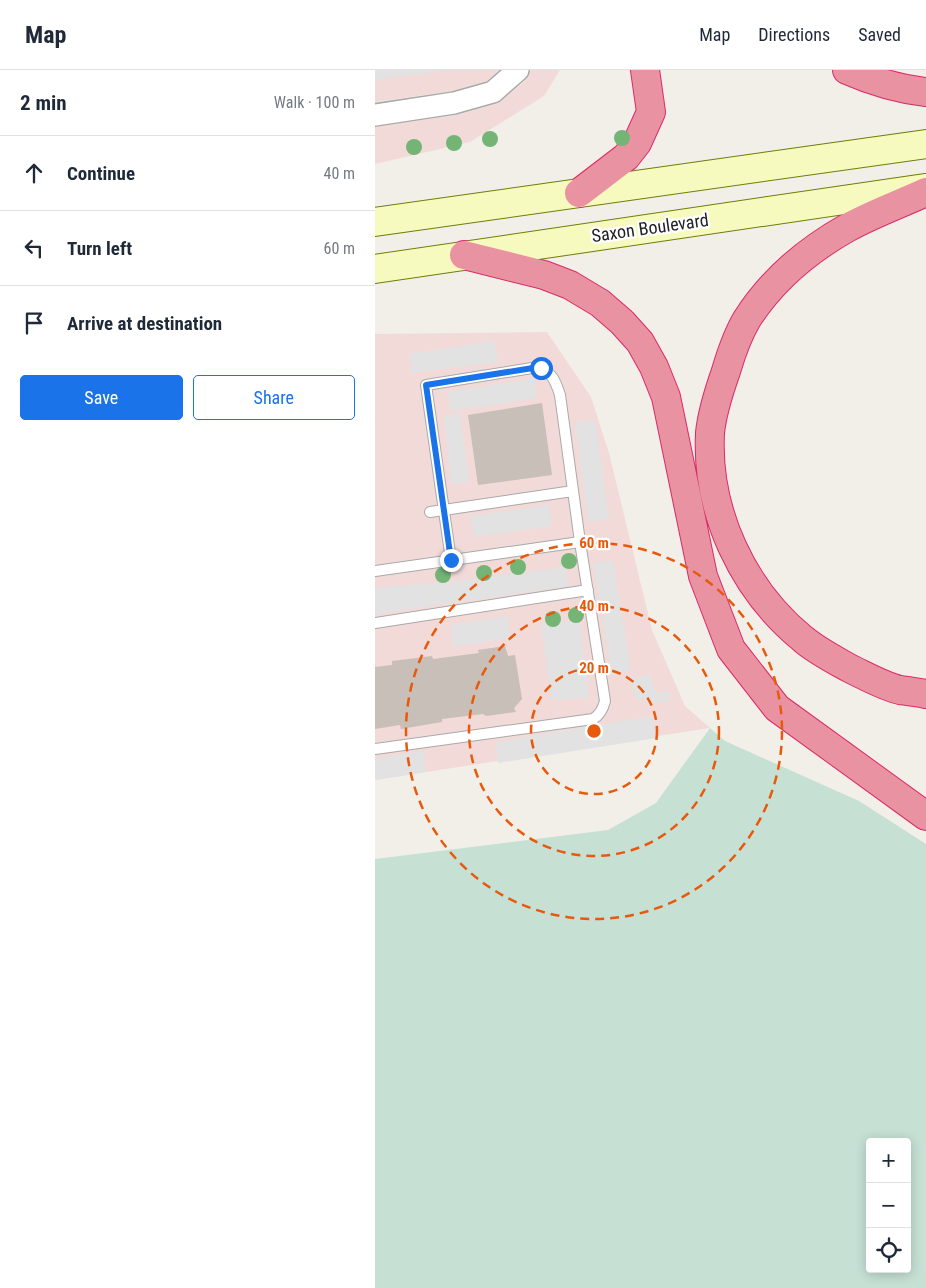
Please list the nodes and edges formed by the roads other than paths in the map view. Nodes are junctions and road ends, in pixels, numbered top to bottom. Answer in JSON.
{"nodes":[{"id":1,"x":518,"y":70,"type":"edge"},
{"id":2,"x":645,"y":70,"type":"edge"},
{"id":3,"x":847,"y":70,"type":"edge"},
{"id":4,"x":926,"y":92,"type":"edge"},
{"id":5,"x":375,"y":115,"type":"edge"},
{"id":6,"x":926,"y":144,"type":"edge"},
{"id":7,"x":926,"y":190,"type":"edge"},
{"id":8,"x":579,"y":193,"type":"junction"},
{"id":9,"x":375,"y":222,"type":"edge"},
{"id":10,"x":464,"y":255,"type":"junction"},
{"id":11,"x":375,"y":269,"type":"edge"},
{"id":12,"x":573,"y":491,"type":"junction"},
{"id":13,"x":444,"y":510,"type":"junction"},
{"id":14,"x":430,"y":512,"type":"dead end"},
{"id":15,"x":580,"y":542,"type":"junction"},
{"id":16,"x":451,"y":560,"type":"junction"},
{"id":17,"x":375,"y":571,"type":"edge"},
{"id":18,"x":588,"y":590,"type":"junction"},
{"id":19,"x":375,"y":623,"type":"edge"},
{"id":20,"x":926,"y":694,"type":"edge"},
{"id":21,"x":375,"y":749,"type":"edge"},
{"id":22,"x":926,"y":816,"type":"edge"}],
"edges":[{"from":1,"to":5,"type":"street"},
{"from":2,"to":8,"type":"highway"},
{"from":3,"to":4,"type":"highway"},
{"from":6,"to":8,"type":"main road"},
{"from":7,"to":10,"type":"main road","name":"Saxon Boulevard"},
{"from":7,"to":20,"type":"highway"},
{"from":8,"to":9,"type":"main road"},
{"from":10,"to":11,"type":"main road","name":"Saxon Boulevard"},
{"from":10,"to":22,"type":"highway"},
{"from":12,"to":13,"type":"lane"},
{"from":12,"to":13,"type":"lane"},
{"from":12,"to":15,"type":"lane"},
{"from":13,"to":14,"type":"lane"},
{"from":13,"to":16,"type":"lane"},
{"from":15,"to":16,"type":"lane"},
{"from":15,"to":18,"type":"lane"},
{"from":16,"to":17,"type":"lane"},
{"from":18,"to":19,"type":"lane"},
{"from":18,"to":21,"type":"lane"}]}
